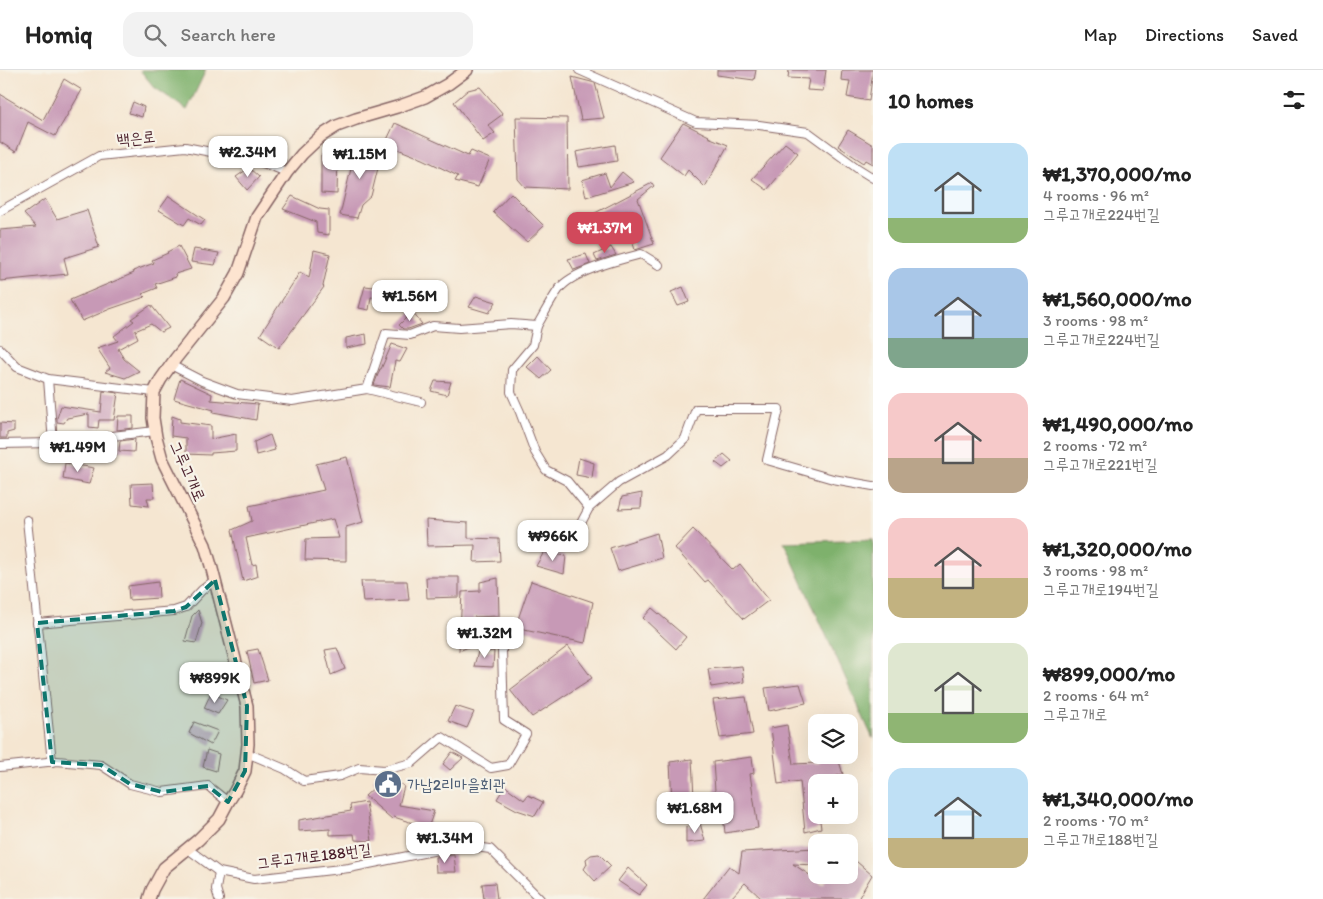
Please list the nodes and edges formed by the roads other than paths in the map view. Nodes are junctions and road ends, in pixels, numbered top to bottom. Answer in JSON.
{"nodes":[{"id":1,"x":467,"y":70,"type":"edge"},
{"id":2,"x":580,"y":70,"type":"edge"},
{"id":3,"x":287,"y":172,"type":"junction"},
{"id":4,"x":873,"y":178,"type":"edge"},
{"id":5,"x":0,"y":211,"type":"edge"},
{"id":6,"x":659,"y":265,"type":"dead end"},
{"id":7,"x":537,"y":326,"type":"junction"},
{"id":8,"x":0,"y":349,"type":"edge"},
{"id":9,"x":171,"y":365,"type":"junction"},
{"id":10,"x":48,"y":379,"type":"junction"},
{"id":11,"x":366,"y":389,"type":"junction"},
{"id":12,"x":154,"y":392,"type":"junction"},
{"id":13,"x":421,"y":402,"type":"dead end"},
{"id":14,"x":155,"y":431,"type":"junction"},
{"id":15,"x":53,"y":443,"type":"junction"},
{"id":16,"x":0,"y":444,"type":"edge"},
{"id":17,"x":873,"y":486,"type":"edge"},
{"id":18,"x":589,"y":508,"type":"junction"},
{"id":19,"x":27,"y":520,"type":"dead end"},
{"id":20,"x":572,"y":542,"type":"dead end"},
{"id":21,"x":215,"y":580,"type":"junction"},
{"id":22,"x":37,"y":623,"type":"junction"},
{"id":23,"x":502,"y":650,"type":"dead end"},
{"id":24,"x":247,"y":753,"type":"junction"},
{"id":25,"x":52,"y":762,"type":"junction"},
{"id":26,"x":0,"y":767,"type":"edge"},
{"id":27,"x":228,"y":802,"type":"junction"},
{"id":28,"x":188,"y":849,"type":"junction"},
{"id":29,"x":219,"y":872,"type":"junction"},
{"id":30,"x":149,"y":899,"type":"edge"},
{"id":31,"x":220,"y":899,"type":"edge"},
{"id":32,"x":540,"y":899,"type":"edge"}],
"edges":[{"from":1,"to":3,"type":"street"},
{"from":2,"to":4,"type":"street"},
{"from":3,"to":5,"type":"street","name":"백은로"},
{"from":3,"to":9,"type":"street"},
{"from":6,"to":7,"type":"street"},
{"from":7,"to":11,"type":"street"},
{"from":7,"to":18,"type":"street"},
{"from":8,"to":10,"type":"street"},
{"from":9,"to":11,"type":"street"},
{"from":9,"to":12,"type":"street"},
{"from":10,"to":12,"type":"street"},
{"from":10,"to":15,"type":"street"},
{"from":11,"to":13,"type":"street"},
{"from":12,"to":14,"type":"street","name":"그루고개로"},
{"from":14,"to":15,"type":"street"},
{"from":14,"to":21,"type":"street","name":"그루고개로"},
{"from":15,"to":16,"type":"street"},
{"from":17,"to":18,"type":"street"},
{"from":18,"to":20,"type":"street"},
{"from":19,"to":22,"type":"street"},
{"from":21,"to":22,"type":"street"},
{"from":21,"to":24,"type":"street","name":"그루고개로"},
{"from":22,"to":25,"type":"street"},
{"from":23,"to":24,"type":"street"},
{"from":24,"to":27,"type":"street","name":"그루고개로"},
{"from":25,"to":26,"type":"street"},
{"from":25,"to":27,"type":"street"},
{"from":27,"to":28,"type":"street","name":"그루고개로"},
{"from":28,"to":29,"type":"street","name":"그루고개로188번길"},
{"from":28,"to":30,"type":"street","name":"그루고개로"},
{"from":29,"to":31,"type":"street"},
{"from":29,"to":32,"type":"street","name":"그루고개로188번길"}]}
